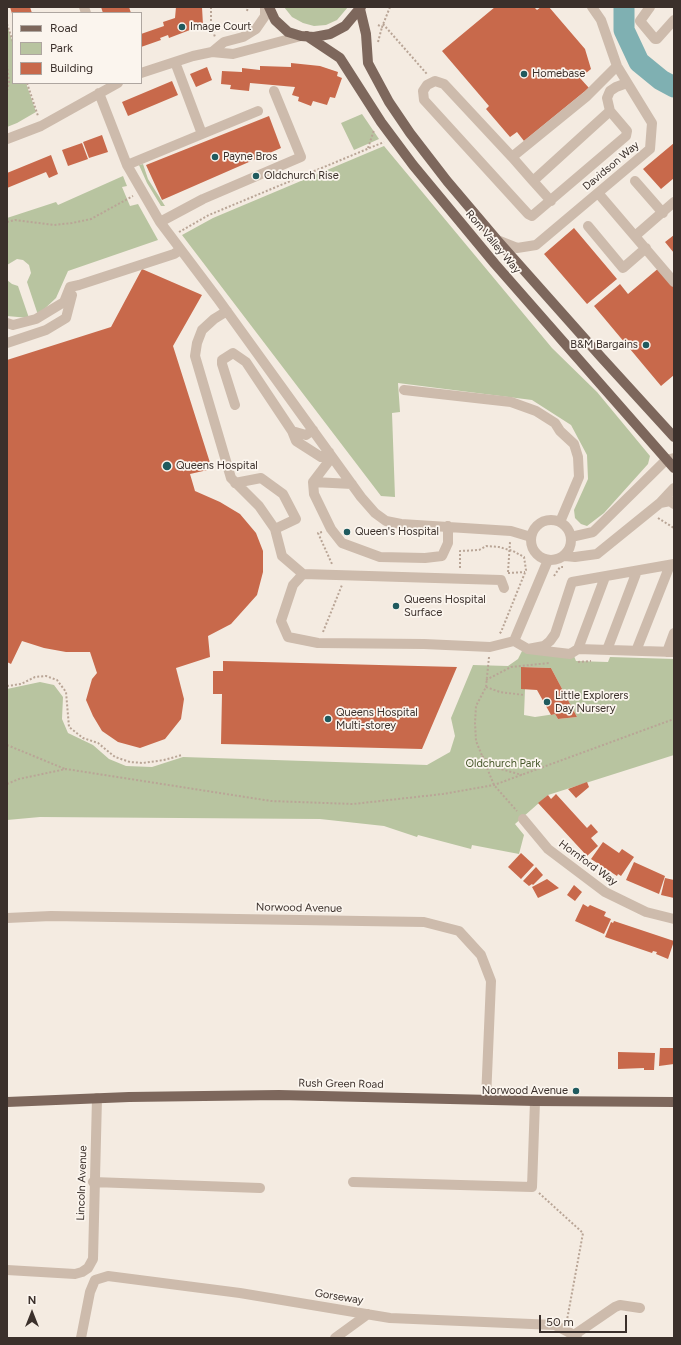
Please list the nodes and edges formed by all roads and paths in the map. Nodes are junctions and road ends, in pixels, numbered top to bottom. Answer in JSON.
{"nodes":[{"id":1,"x":211,"y":7,"type":"edge"},
{"id":2,"x":248,"y":7,"type":"edge"},
{"id":3,"x":265,"y":7,"type":"edge"},
{"id":4,"x":269,"y":7,"type":"edge"},
{"id":5,"x":390,"y":7,"type":"edge"},
{"id":6,"x":592,"y":7,"type":"edge"},
{"id":7,"x":650,"y":7,"type":"edge"},
{"id":8,"x":360,"y":8,"type":"edge"},
{"id":9,"x":248,"y":11,"type":"dead end"},
{"id":10,"x":674,"y":20,"type":"edge"},
{"id":11,"x":7,"y":24,"type":"edge"},
{"id":12,"x":383,"y":24,"type":"junction"},
{"id":13,"x":378,"y":25,"type":"dead end"},
{"id":14,"x":382,"y":27,"type":"junction"},
{"id":15,"x":304,"y":36,"type":"junction"},
{"id":16,"x":12,"y":39,"type":"edge"},
{"id":17,"x":215,"y":39,"type":"dead end"},
{"id":18,"x":378,"y":43,"type":"dead end"},
{"id":19,"x":212,"y":52,"type":"junction"},
{"id":20,"x":175,"y":62,"type":"junction"},
{"id":21,"x":7,"y":65,"type":"edge"},
{"id":22,"x":617,"y":66,"type":"junction"},
{"id":23,"x":142,"y":74,"type":"edge"},
{"id":24,"x":434,"y":82,"type":"junction"},
{"id":25,"x":627,"y":83,"type":"junction"},
{"id":26,"x":27,"y":84,"type":"edge"},
{"id":27,"x":116,"y":84,"type":"edge"},
{"id":28,"x":7,"y":91,"type":"edge"},
{"id":29,"x":274,"y":91,"type":"dead end"},
{"id":30,"x":99,"y":93,"type":"junction"},
{"id":31,"x":258,"y":111,"type":"dead end"},
{"id":32,"x":610,"y":111,"type":"junction"},
{"id":33,"x":42,"y":126,"type":"junction"},
{"id":34,"x":375,"y":127,"type":"dead end"},
{"id":35,"x":202,"y":134,"type":"junction"},
{"id":36,"x":7,"y":139,"type":"edge"},
{"id":37,"x":382,"y":143,"type":"dead end"},
{"id":38,"x":368,"y":148,"type":"junction"},
{"id":39,"x":512,"y":157,"type":"junction"},
{"id":40,"x":127,"y":165,"type":"junction"},
{"id":41,"x":533,"y":181,"type":"junction"},
{"id":42,"x":635,"y":181,"type":"dead end"},
{"id":43,"x":141,"y":191,"type":"junction"},
{"id":44,"x":598,"y":193,"type":"junction"},
{"id":45,"x":551,"y":201,"type":"junction"},
{"id":46,"x":674,"y":202,"type":"edge"},
{"id":47,"x":663,"y":212,"type":"junction"},
{"id":48,"x":7,"y":222,"type":"edge"},
{"id":49,"x":160,"y":222,"type":"junction"},
{"id":50,"x":588,"y":226,"type":"dead end"},
{"id":51,"x":179,"y":231,"type":"dead end"},
{"id":52,"x":635,"y":236,"type":"junction"},
{"id":53,"x":497,"y":240,"type":"junction"},
{"id":54,"x":646,"y":248,"type":"junction"},
{"id":55,"x":180,"y":250,"type":"junction"},
{"id":56,"x":674,"y":282,"type":"edge"},
{"id":57,"x":79,"y":285,"type":"junction"},
{"id":58,"x":227,"y":311,"type":"junction"},
{"id":59,"x":7,"y":323,"type":"edge"},
{"id":60,"x":7,"y":343,"type":"edge"},
{"id":61,"x":404,"y":390,"type":"dead end"},
{"id":62,"x":235,"y":405,"type":"dead end"},
{"id":63,"x":313,"y":430,"type":"junction"},
{"id":64,"x":292,"y":431,"type":"junction"},
{"id":65,"x":674,"y":437,"type":"edge"},
{"id":66,"x":330,"y":455,"type":"junction"},
{"id":67,"x":670,"y":459,"type":"edge"},
{"id":68,"x":674,"y":468,"type":"edge"},
{"id":69,"x":314,"y":482,"type":"junction"},
{"id":70,"x":235,"y":483,"type":"junction"},
{"id":71,"x":352,"y":484,"type":"junction"},
{"id":72,"x":674,"y":488,"type":"edge"},
{"id":73,"x":660,"y":503,"type":"junction"},
{"id":74,"x":674,"y":504,"type":"edge"},
{"id":75,"x":560,"y":522,"type":"junction"},
{"id":76,"x":448,"y":526,"type":"junction"},
{"id":77,"x":274,"y":529,"type":"junction"},
{"id":78,"x":511,"y":531,"type":"junction"},
{"id":79,"x":323,"y":532,"type":"dead end"},
{"id":80,"x":531,"y":537,"type":"junction"},
{"id":81,"x":571,"y":537,"type":"junction"},
{"id":82,"x":565,"y":556,"type":"junction"},
{"id":83,"x":548,"y":560,"type":"junction"},
{"id":84,"x":672,"y":565,"type":"edge"},
{"id":85,"x":333,"y":568,"type":"dead end"},
{"id":86,"x":637,"y":571,"type":"junction"},
{"id":87,"x":508,"y":573,"type":"dead end"},
{"id":88,"x":303,"y":574,"type":"junction"},
{"id":89,"x":605,"y":577,"type":"junction"},
{"id":90,"x":344,"y":581,"type":"dead end"},
{"id":91,"x":504,"y":588,"type":"dead end"},
{"id":92,"x":674,"y":633,"type":"edge"},
{"id":93,"x":320,"y":637,"type":"dead end"},
{"id":94,"x":514,"y":641,"type":"junction"},
{"id":95,"x":490,"y":647,"type":"junction"},
{"id":96,"x":578,"y":649,"type":"junction"},
{"id":97,"x":528,"y":650,"type":"junction"},
{"id":98,"x":607,"y":650,"type":"junction"},
{"id":99,"x":636,"y":651,"type":"junction"},
{"id":100,"x":670,"y":652,"type":"edge"},
{"id":101,"x":592,"y":661,"type":"dead end"},
{"id":102,"x":577,"y":662,"type":"dead end"},
{"id":103,"x":555,"y":663,"type":"dead end"},
{"id":104,"x":486,"y":680,"type":"junction"},
{"id":105,"x":7,"y":686,"type":"edge"},
{"id":106,"x":486,"y":687,"type":"junction"},
{"id":107,"x":524,"y":695,"type":"dead end"},
{"id":108,"x":674,"y":718,"type":"edge"},
{"id":109,"x":7,"y":745,"type":"edge"},
{"id":110,"x":182,"y":755,"type":"dead end"},
{"id":111,"x":481,"y":756,"type":"junction"},
{"id":112,"x":66,"y":769,"type":"junction"},
{"id":113,"x":524,"y":775,"type":"junction"},
{"id":114,"x":7,"y":784,"type":"edge"},
{"id":115,"x":494,"y":785,"type":"junction"},
{"id":116,"x":523,"y":819,"type":"joint"},
{"id":117,"x":7,"y":918,"type":"edge"},
{"id":118,"x":674,"y":919,"type":"edge"},
{"id":119,"x":97,"y":1098,"type":"junction"},
{"id":120,"x":486,"y":1099,"type":"junction"},
{"id":121,"x":535,"y":1101,"type":"junction"},
{"id":122,"x":7,"y":1102,"type":"edge"},
{"id":123,"x":674,"y":1102,"type":"edge"},
{"id":124,"x":94,"y":1182,"type":"junction"},
{"id":125,"x":353,"y":1182,"type":"dead end"},
{"id":126,"x":532,"y":1187,"type":"junction"},
{"id":127,"x":260,"y":1188,"type":"dead end"},
{"id":128,"x":88,"y":1268,"type":"junction"},
{"id":129,"x":7,"y":1270,"type":"edge"},
{"id":130,"x":95,"y":1280,"type":"junction"},
{"id":131,"x":640,"y":1308,"type":"dead end"},
{"id":132,"x":368,"y":1314,"type":"junction"},
{"id":133,"x":572,"y":1334,"type":"edge"},
{"id":134,"x":81,"y":1338,"type":"edge"},
{"id":135,"x":335,"y":1338,"type":"edge"}],
"edges":[{"from":1,"to":17,"type":"path"},
{"from":2,"to":9,"type":"path"},
{"from":3,"to":19,"type":"street"},
{"from":4,"to":15,"type":"main road","name":"Rom Valley Way"},
{"from":5,"to":12,"type":"path"},
{"from":6,"to":22,"type":"street","name":"Davidson Way"},
{"from":7,"to":10,"type":"street"},
{"from":8,"to":15,"type":"main road"},
{"from":8,"to":53,"type":"main road","name":"Rom Valley Way"},
{"from":11,"to":16,"type":"path"},
{"from":12,"to":14,"type":"path"},
{"from":12,"to":24,"type":"path"},
{"from":13,"to":14,"type":"path"},
{"from":14,"to":18,"type":"path"},
{"from":15,"to":19,"type":"street"},
{"from":15,"to":67,"type":"main road","name":"Rom Valley Way"},
{"from":19,"to":20,"type":"street"},
{"from":20,"to":23,"type":"street"},
{"from":20,"to":35,"type":"street"},
{"from":21,"to":28,"type":"path"},
{"from":22,"to":25,"type":"street","name":"Davidson Way"},
{"from":22,"to":39,"type":"street"},
{"from":24,"to":39,"type":"street"},
{"from":24,"to":45,"type":"street"},
{"from":25,"to":32,"type":"street"},
{"from":25,"to":44,"type":"street","name":"Davidson Way"},
{"from":26,"to":33,"type":"path"},
{"from":27,"to":30,"type":"street"},
{"from":29,"to":49,"type":"street"},
{"from":30,"to":33,"type":"street"},
{"from":30,"to":40,"type":"street"},
{"from":31,"to":35,"type":"street"},
{"from":32,"to":41,"type":"street"},
{"from":32,"to":45,"type":"street"},
{"from":33,"to":36,"type":"street"},
{"from":34,"to":38,"type":"path"},
{"from":35,"to":40,"type":"street"},
{"from":37,"to":38,"type":"path"},
{"from":38,"to":51,"type":"path"},
{"from":39,"to":41,"type":"street"},
{"from":40,"to":43,"type":"street"},
{"from":41,"to":45,"type":"street"},
{"from":42,"to":47,"type":"street"},
{"from":43,"to":48,"type":"path"},
{"from":43,"to":49,"type":"street"},
{"from":44,"to":52,"type":"street"},
{"from":44,"to":53,"type":"street","name":"Davidson Way"},
{"from":46,"to":47,"type":"street"},
{"from":47,"to":52,"type":"street"},
{"from":49,"to":55,"type":"street"},
{"from":50,"to":54,"type":"street"},
{"from":52,"to":54,"type":"street"},
{"from":53,"to":65,"type":"main road","name":"Rom Valley Way"},
{"from":54,"to":56,"type":"street"},
{"from":55,"to":57,"type":"street"},
{"from":55,"to":58,"type":"street"},
{"from":57,"to":59,"type":"street"},
{"from":57,"to":60,"type":"street"},
{"from":58,"to":63,"type":"street"},
{"from":58,"to":70,"type":"street"},
{"from":61,"to":75,"type":"street"},
{"from":62,"to":64,"type":"street"},
{"from":63,"to":64,"type":"street"},
{"from":63,"to":66,"type":"street"},
{"from":64,"to":66,"type":"street"},
{"from":66,"to":69,"type":"street"},
{"from":66,"to":71,"type":"street"},
{"from":67,"to":68,"type":"main road","name":"Rom Valley Way"},
{"from":67,"to":81,"type":"street"},
{"from":69,"to":71,"type":"street"},
{"from":69,"to":76,"type":"street"},
{"from":70,"to":77,"type":"street"},
{"from":70,"to":77,"type":"street"},
{"from":71,"to":76,"type":"street"},
{"from":72,"to":73,"type":"street"},
{"from":73,"to":74,"type":"street"},
{"from":73,"to":82,"type":"street"},
{"from":75,"to":80,"type":"street"},
{"from":75,"to":81,"type":"street"},
{"from":76,"to":78,"type":"street"},
{"from":77,"to":88,"type":"street"},
{"from":78,"to":80,"type":"street"},
{"from":78,"to":87,"type":"path"},
{"from":79,"to":85,"type":"path"},
{"from":80,"to":83,"type":"street"},
{"from":81,"to":82,"type":"street"},
{"from":82,"to":83,"type":"street"},
{"from":83,"to":94,"type":"street"},
{"from":84,"to":86,"type":"street"},
{"from":84,"to":99,"type":"street"},
{"from":86,"to":89,"type":"street"},
{"from":86,"to":98,"type":"street"},
{"from":88,"to":91,"type":"street"},
{"from":88,"to":95,"type":"street"},
{"from":89,"to":96,"type":"street"},
{"from":89,"to":97,"type":"street"},
{"from":90,"to":93,"type":"path"},
{"from":92,"to":100,"type":"street"},
{"from":94,"to":95,"type":"street"},
{"from":94,"to":97,"type":"street"},
{"from":95,"to":104,"type":"path"},
{"from":96,"to":97,"type":"street"},
{"from":96,"to":98,"type":"street"},
{"from":98,"to":99,"type":"street"},
{"from":99,"to":100,"type":"street"},
{"from":101,"to":102,"type":"path"},
{"from":103,"to":104,"type":"path"},
{"from":104,"to":106,"type":"path"},
{"from":105,"to":110,"type":"path"},
{"from":106,"to":107,"type":"path"},
{"from":106,"to":111,"type":"path"},
{"from":108,"to":113,"type":"path"},
{"from":109,"to":112,"type":"path"},
{"from":111,"to":113,"type":"path"},
{"from":111,"to":115,"type":"path"},
{"from":112,"to":114,"type":"path"},
{"from":112,"to":115,"type":"path"},
{"from":113,"to":115,"type":"path"},
{"from":115,"to":116,"type":"path"},
{"from":116,"to":118,"type":"street","name":"Hornford Way"},
{"from":117,"to":120,"type":"street","name":"Norwood Avenue"},
{"from":119,"to":120,"type":"main road","name":"Rush Green Road"},
{"from":119,"to":122,"type":"main road","name":"Rush Green Road"},
{"from":119,"to":124,"type":"street","name":"Lincoln Avenue"},
{"from":120,"to":121,"type":"main road","name":"Rush Green Road"},
{"from":121,"to":123,"type":"main road","name":"Rush Green Road"},
{"from":121,"to":126,"type":"street"},
{"from":124,"to":127,"type":"street"},
{"from":124,"to":128,"type":"street","name":"Lincoln Avenue"},
{"from":125,"to":126,"type":"street"},
{"from":126,"to":133,"type":"path"},
{"from":128,"to":129,"type":"street"},
{"from":128,"to":130,"type":"street"},
{"from":130,"to":132,"type":"street","name":"Gorseway"},
{"from":130,"to":134,"type":"street"},
{"from":131,"to":133,"type":"street"},
{"from":132,"to":133,"type":"street","name":"Gorseway"},
{"from":132,"to":135,"type":"street"}]}
